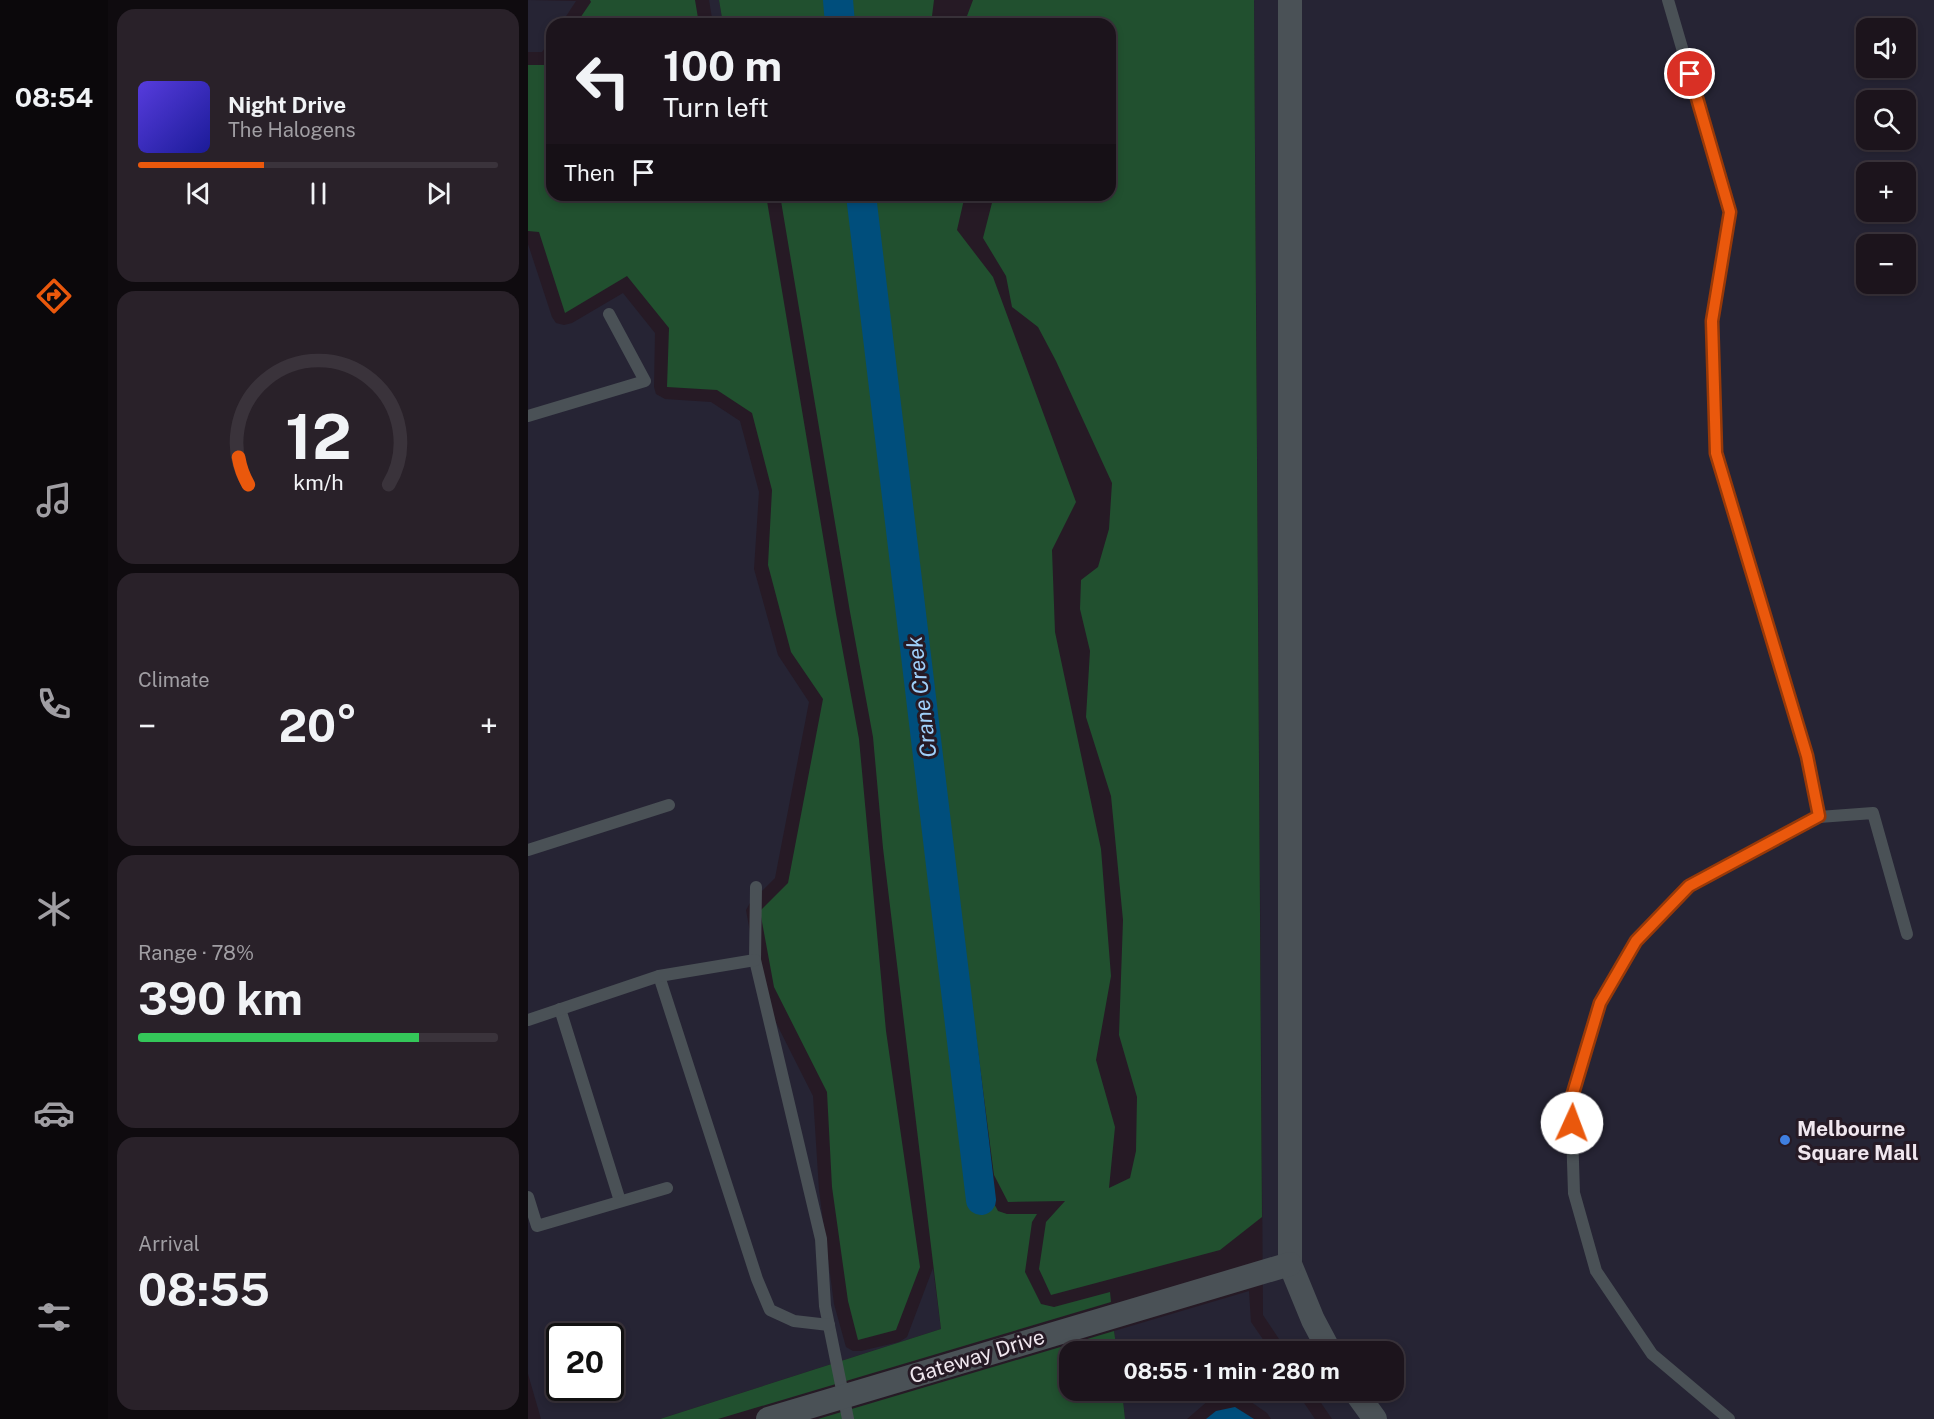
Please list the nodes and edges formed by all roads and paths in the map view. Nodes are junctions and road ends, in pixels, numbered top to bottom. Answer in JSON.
{"nodes":[{"id":1,"x":1290,"y":0,"type":"edge"},
{"id":2,"x":1668,"y":0,"type":"edge"},
{"id":3,"x":609,"y":314,"type":"dead end"},
{"id":4,"x":528,"y":416,"type":"edge"},
{"id":5,"x":669,"y":805,"type":"dead end"},
{"id":6,"x":1819,"y":816,"type":"junction"},
{"id":7,"x":528,"y":850,"type":"edge"},
{"id":8,"x":756,"y":887,"type":"dead end"},
{"id":9,"x":1907,"y":934,"type":"dead end"},
{"id":10,"x":755,"y":960,"type":"junction"},
{"id":11,"x":659,"y":976,"type":"junction"},
{"id":12,"x":560,"y":1009,"type":"junction"},
{"id":13,"x":528,"y":1020,"type":"edge"},
{"id":14,"x":666,"y":1188,"type":"dead end"},
{"id":15,"x":528,"y":1197,"type":"edge"},
{"id":16,"x":620,"y":1201,"type":"junction"},
{"id":17,"x":1290,"y":1264,"type":"junction"},
{"id":18,"x":829,"y":1325,"type":"junction"},
{"id":19,"x":1324,"y":1341,"type":"edge"},
{"id":20,"x":1362,"y":1401,"type":"edge"},
{"id":21,"x":846,"y":1407,"type":"edge"},
{"id":22,"x":768,"y":1419,"type":"edge"},
{"id":23,"x":1374,"y":1419,"type":"edge"},
{"id":24,"x":1729,"y":1419,"type":"edge"}],
"edges":[{"from":1,"to":17,"type":"street"},
{"from":2,"to":6,"type":"lane"},
{"from":3,"to":4,"type":"lane"},
{"from":5,"to":7,"type":"lane"},
{"from":6,"to":9,"type":"lane"},
{"from":6,"to":24,"type":"lane"},
{"from":8,"to":10,"type":"lane"},
{"from":10,"to":11,"type":"lane"},
{"from":10,"to":18,"type":"lane"},
{"from":11,"to":12,"type":"lane"},
{"from":11,"to":18,"type":"lane"},
{"from":12,"to":13,"type":"lane"},
{"from":12,"to":16,"type":"lane"},
{"from":14,"to":16,"type":"lane"},
{"from":15,"to":16,"type":"lane"},
{"from":17,"to":19,"type":"street"},
{"from":17,"to":21,"type":"street","name":"Gateway Drive"},
{"from":18,"to":21,"type":"lane"},
{"from":20,"to":23,"type":"street"},
{"from":21,"to":22,"type":"street","name":"Gateway Drive"}]}
